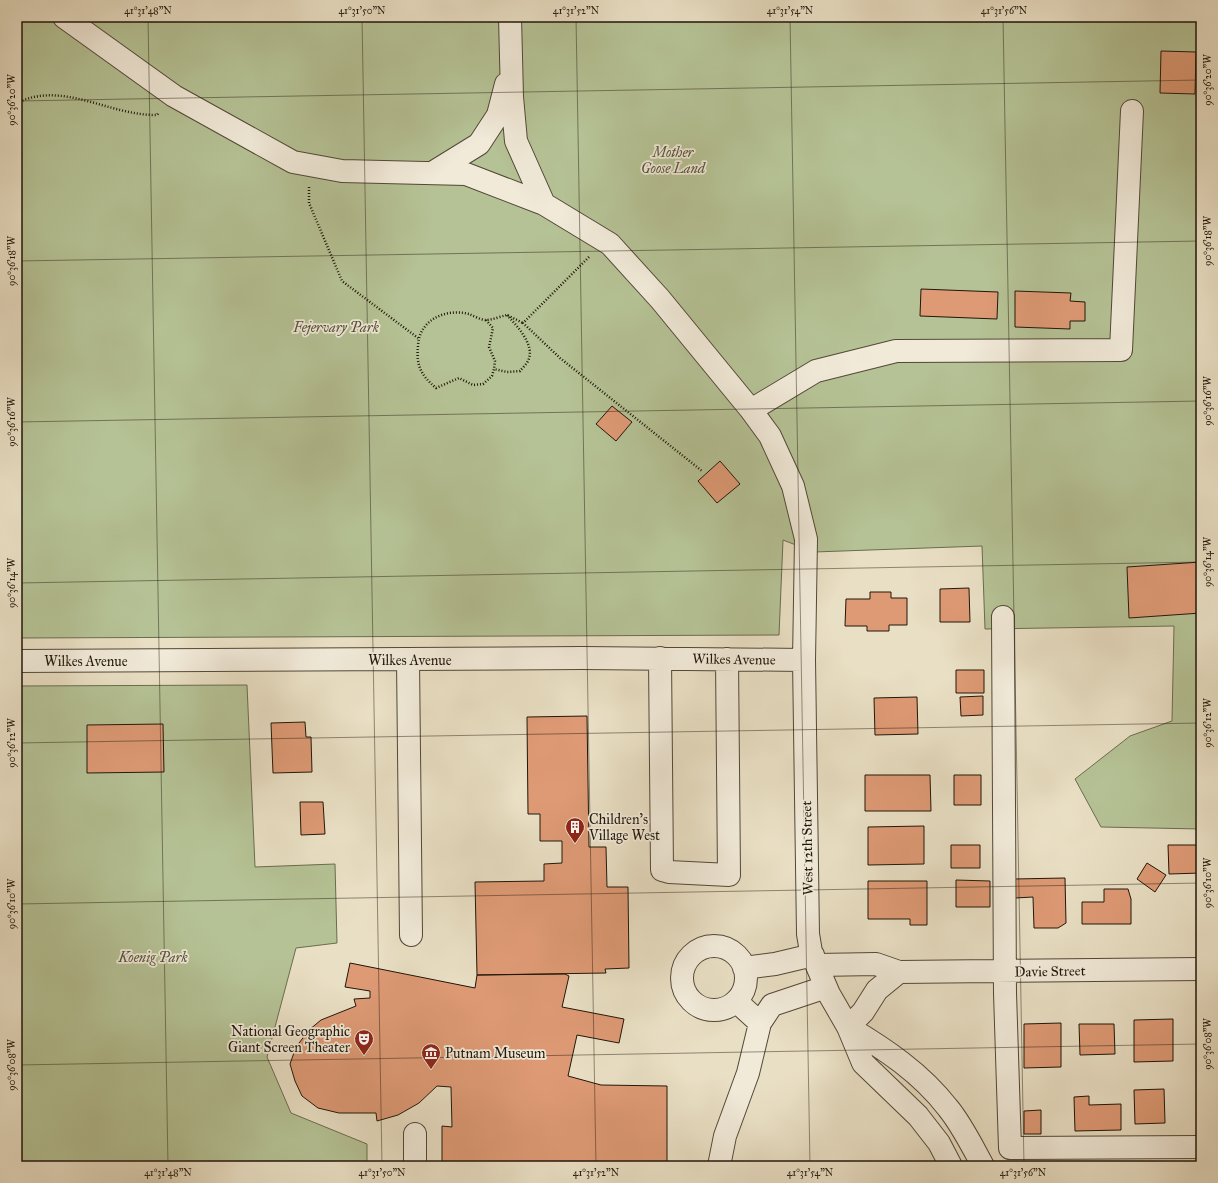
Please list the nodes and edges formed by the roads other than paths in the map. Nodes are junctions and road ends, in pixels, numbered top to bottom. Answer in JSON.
{"nodes":[{"id":1,"x":64,"y":17,"type":"edge"},
{"id":2,"x":510,"y":17,"type":"edge"},
{"id":3,"x":512,"y":66,"type":"junction"},
{"id":4,"x":1132,"y":111,"type":"dead end"},
{"id":5,"x":432,"y":173,"type":"junction"},
{"id":6,"x":544,"y":204,"type":"junction"},
{"id":7,"x":751,"y":410,"type":"junction"},
{"id":8,"x":1003,"y":617,"type":"dead end"},
{"id":9,"x":660,"y":658,"type":"junction"},
{"id":10,"x":727,"y":659,"type":"junction"},
{"id":11,"x":408,"y":660,"type":"junction"},
{"id":12,"x":804,"y":660,"type":"junction"},
{"id":13,"x":17,"y":661,"type":"edge"},
{"id":14,"x":411,"y":935,"type":"dead end"},
{"id":15,"x":815,"y":960,"type":"junction"},
{"id":16,"x":744,"y":968,"type":"junction"},
{"id":17,"x":1201,"y":969,"type":"edge"},
{"id":18,"x":1006,"y":971,"type":"junction"},
{"id":19,"x":899,"y":972,"type":"junction"},
{"id":20,"x":826,"y":987,"type":"junction"},
{"id":21,"x":736,"y":1001,"type":"junction"},
{"id":22,"x":760,"y":1023,"type":"junction"},
{"id":23,"x":848,"y":1027,"type":"junction"},
{"id":24,"x":415,"y":1134,"type":"dead end"},
{"id":25,"x":1201,"y":1147,"type":"edge"},
{"id":26,"x":415,"y":1166,"type":"edge"},
{"id":27,"x":719,"y":1166,"type":"edge"},
{"id":28,"x":951,"y":1166,"type":"edge"},
{"id":29,"x":983,"y":1166,"type":"edge"}],
"edges":[{"from":1,"to":5,"type":"street","name":"West 12th Street"},
{"from":2,"to":3,"type":"street"},
{"from":3,"to":5,"type":"street"},
{"from":3,"to":6,"type":"street"},
{"from":4,"to":7,"type":"street"},
{"from":5,"to":6,"type":"street","name":"West 12th Street"},
{"from":6,"to":7,"type":"street","name":"West 12th Street"},
{"from":7,"to":12,"type":"street","name":"West 12th Street"},
{"from":8,"to":18,"type":"street"},
{"from":9,"to":10,"type":"street","name":"Wilkes Avenue"},
{"from":9,"to":10,"type":"street"},
{"from":9,"to":11,"type":"street","name":"Wilkes Avenue"},
{"from":10,"to":12,"type":"street","name":"Wilkes Avenue"},
{"from":11,"to":13,"type":"street","name":"Wilkes Avenue"},
{"from":11,"to":14,"type":"street"},
{"from":12,"to":15,"type":"street","name":"West 12th Street"},
{"from":15,"to":16,"type":"street","name":"Davie Street"},
{"from":15,"to":19,"type":"street","name":"Davie Street"},
{"from":15,"to":20,"type":"street","name":"West 12th Street"},
{"from":16,"to":21,"type":"street"},
{"from":16,"to":21,"type":"street"},
{"from":17,"to":18,"type":"street","name":"Davie Street"},
{"from":18,"to":19,"type":"street","name":"Davie Street"},
{"from":18,"to":25,"type":"street"},
{"from":19,"to":23,"type":"street"},
{"from":20,"to":22,"type":"street"},
{"from":20,"to":23,"type":"street","name":"West 12th Street"},
{"from":21,"to":22,"type":"street"},
{"from":22,"to":27,"type":"street"},
{"from":23,"to":28,"type":"street","name":"West 12th Street"},
{"from":23,"to":29,"type":"street"},
{"from":24,"to":26,"type":"street"}]}
